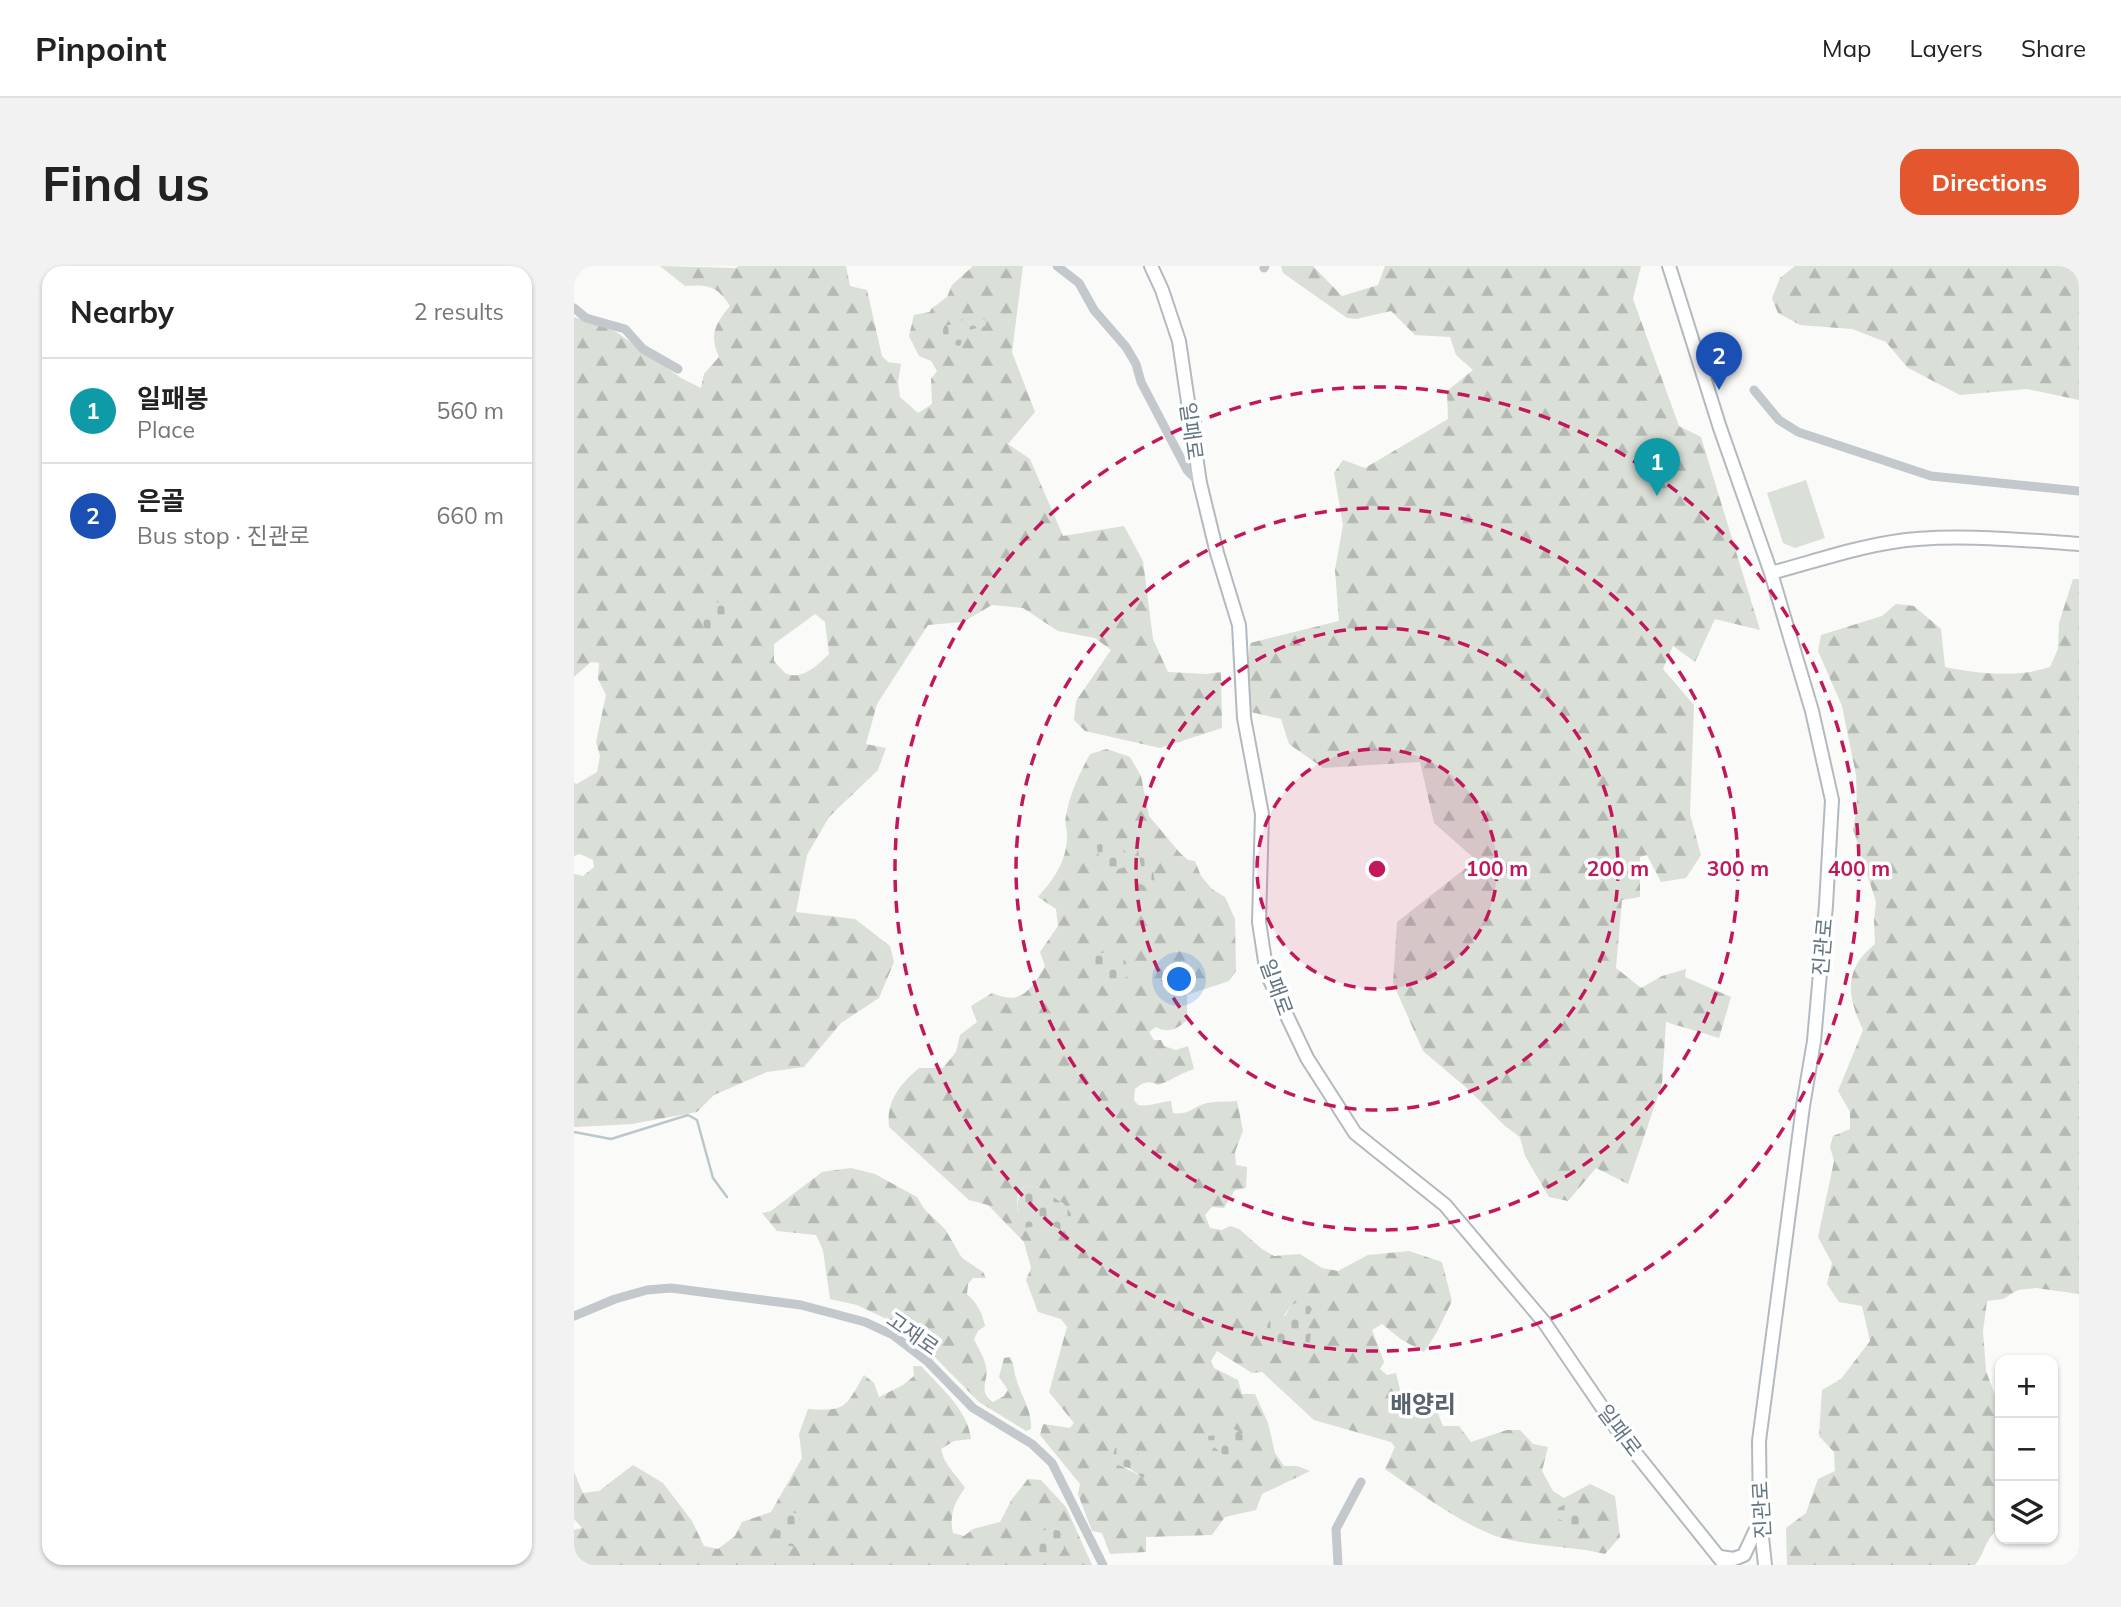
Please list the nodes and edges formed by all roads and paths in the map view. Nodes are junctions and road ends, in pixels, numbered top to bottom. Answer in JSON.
{"nodes":[{"id":1,"x":1057,"y":266,"type":"edge"},
{"id":2,"x":1151,"y":266,"type":"edge"},
{"id":3,"x":1670,"y":266,"type":"edge"},
{"id":4,"x":574,"y":308,"type":"edge"},
{"id":5,"x":678,"y":369,"type":"dead end"},
{"id":6,"x":1755,"y":390,"type":"dead end"},
{"id":7,"x":1200,"y":483,"type":"junction"},
{"id":8,"x":2079,"y":491,"type":"edge"},
{"id":9,"x":2079,"y":544,"type":"edge"},
{"id":10,"x":1771,"y":573,"type":"junction"},
{"id":11,"x":574,"y":1316,"type":"edge"},
{"id":12,"x":1361,"y":1482,"type":"dead end"},
{"id":13,"x":1760,"y":1519,"type":"junction"},
{"id":14,"x":1722,"y":1561,"type":"edge"},
{"id":15,"x":1103,"y":1565,"type":"edge"},
{"id":16,"x":1338,"y":1565,"type":"edge"},
{"id":17,"x":1765,"y":1565,"type":"edge"}],
"edges":[{"from":1,"to":7,"type":"street"},
{"from":2,"to":7,"type":"street","name":"일패로"},
{"from":3,"to":10,"type":"street","name":"진관로"},
{"from":4,"to":5,"type":"street"},
{"from":6,"to":8,"type":"street"},
{"from":7,"to":14,"type":"street","name":"일패로"},
{"from":9,"to":10,"type":"street"},
{"from":10,"to":13,"type":"street","name":"진관로"},
{"from":11,"to":15,"type":"street","name":"고재로"},
{"from":12,"to":16,"type":"street"},
{"from":13,"to":14,"type":"street"},
{"from":13,"to":17,"type":"street","name":"진관로"}]}
